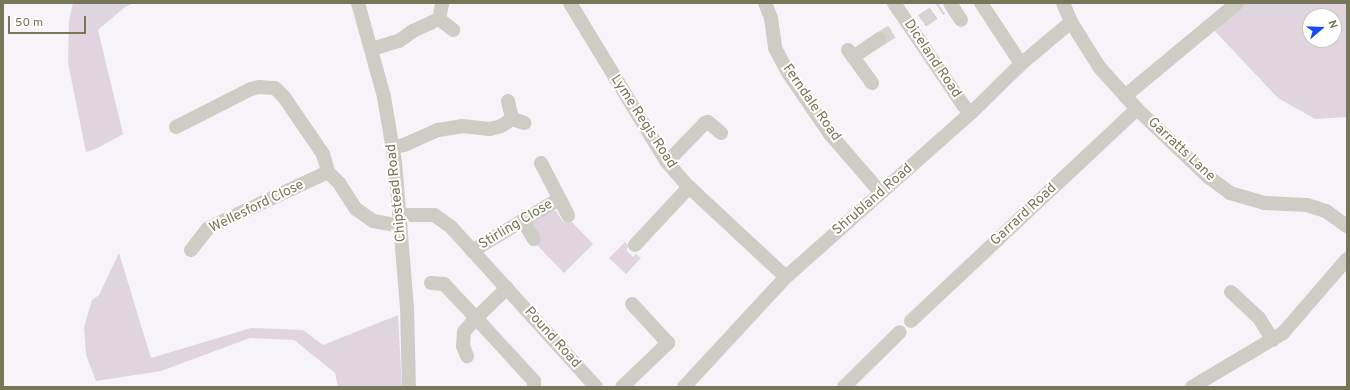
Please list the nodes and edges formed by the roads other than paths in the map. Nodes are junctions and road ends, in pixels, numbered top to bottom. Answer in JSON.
{"nodes":[{"id":1,"x":358,"y":3,"type":"edge"},
{"id":2,"x":570,"y":3,"type":"edge"},
{"id":3,"x":765,"y":3,"type":"edge"},
{"id":4,"x":894,"y":3,"type":"edge"},
{"id":5,"x":981,"y":3,"type":"edge"},
{"id":6,"x":1063,"y":3,"type":"edge"},
{"id":7,"x":1237,"y":3,"type":"edge"},
{"id":8,"x":442,"y":4,"type":"edge"},
{"id":9,"x":946,"y":5,"type":"edge"},
{"id":10,"x":439,"y":19,"type":"junction"},
{"id":11,"x":961,"y":20,"type":"dead end"},
{"id":12,"x":1072,"y":22,"type":"junction"},
{"id":13,"x":452,"y":30,"type":"dead end"},
{"id":14,"x":880,"y":39,"type":"tunnel mouth"},
{"id":15,"x":372,"y":49,"type":"junction"},
{"id":16,"x":1021,"y":64,"type":"junction"},
{"id":17,"x":872,"y":83,"type":"dead end"},
{"id":18,"x":1125,"y":96,"type":"junction"},
{"id":19,"x":508,"y":102,"type":"dead end"},
{"id":20,"x":1136,"y":109,"type":"junction"},
{"id":21,"x":971,"y":113,"type":"junction"},
{"id":22,"x":176,"y":127,"type":"dead end"},
{"id":23,"x":721,"y":133,"type":"dead end"},
{"id":24,"x":392,"y":148,"type":"junction"},
{"id":25,"x":666,"y":161,"type":"junction"},
{"id":26,"x":541,"y":163,"type":"dead end"},
{"id":27,"x":328,"y":172,"type":"junction"},
{"id":28,"x":689,"y":187,"type":"junction"},
{"id":29,"x":880,"y":192,"type":"junction"},
{"id":30,"x":559,"y":199,"type":"junction"},
{"id":31,"x":568,"y":215,"type":"dead end"},
{"id":32,"x":401,"y":220,"type":"junction"},
{"id":33,"x":523,"y":221,"type":"junction"},
{"id":34,"x":1347,"y":226,"type":"edge"},
{"id":35,"x":534,"y":239,"type":"dead end"},
{"id":36,"x":635,"y":245,"type":"dead end"},
{"id":37,"x":191,"y":250,"type":"dead end"},
{"id":38,"x":472,"y":251,"type":"junction"},
{"id":39,"x":1347,"y":260,"type":"edge"},
{"id":40,"x":786,"y":277,"type":"junction"},
{"id":41,"x":431,"y":283,"type":"dead end"},
{"id":42,"x":507,"y":288,"type":"junction"},
{"id":43,"x":1231,"y":292,"type":"dead end"},
{"id":44,"x":632,"y":304,"type":"dead end"},
{"id":45,"x":476,"y":318,"type":"junction"},
{"id":46,"x":1273,"y":340,"type":"junction"},
{"id":47,"x":467,"y":356,"type":"dead end"},
{"id":48,"x":409,"y":387,"type":"edge"},
{"id":49,"x":534,"y":387,"type":"edge"},
{"id":50,"x":596,"y":387,"type":"edge"},
{"id":51,"x":622,"y":387,"type":"edge"},
{"id":52,"x":684,"y":387,"type":"edge"},
{"id":53,"x":844,"y":387,"type":"edge"},
{"id":54,"x":1192,"y":387,"type":"edge"}],
"edges":[{"from":1,"to":15,"type":"street","name":"Chipstead Road"},
{"from":2,"to":25,"type":"street","name":"Lyme Regis Road"},
{"from":3,"to":29,"type":"street","name":"Ferndale Road"},
{"from":4,"to":21,"type":"street","name":"Diceland Road"},
{"from":5,"to":16,"type":"street"},
{"from":6,"to":12,"type":"street","name":"Garratts Lane"},
{"from":7,"to":18,"type":"street"},
{"from":8,"to":10,"type":"street"},
{"from":9,"to":11,"type":"street"},
{"from":10,"to":13,"type":"street"},
{"from":10,"to":15,"type":"street"},
{"from":12,"to":16,"type":"street","name":"Shrubland Road"},
{"from":12,"to":18,"type":"street","name":"Garratts Lane"},
{"from":14,"to":17,"type":"street"},
{"from":15,"to":24,"type":"street","name":"Chipstead Road"},
{"from":16,"to":21,"type":"street","name":"Shrubland Road"},
{"from":18,"to":20,"type":"street","name":"Garratts Lane"},
{"from":19,"to":24,"type":"street"},
{"from":20,"to":34,"type":"street","name":"Garratts Lane"},
{"from":20,"to":53,"type":"street","name":"Garrard Road"},
{"from":21,"to":29,"type":"street","name":"Shrubland Road"},
{"from":22,"to":27,"type":"street"},
{"from":23,"to":25,"type":"street"},
{"from":24,"to":32,"type":"street","name":"Chipstead Road"},
{"from":25,"to":28,"type":"street","name":"Lyme Regis Road"},
{"from":26,"to":30,"type":"street"},
{"from":27,"to":32,"type":"street"},
{"from":27,"to":37,"type":"street","name":"Wellesford Close"},
{"from":28,"to":36,"type":"street"},
{"from":28,"to":40,"type":"street","name":"Lyme Regis Road"},
{"from":29,"to":40,"type":"street","name":"Shrubland Road"},
{"from":30,"to":31,"type":"street"},
{"from":30,"to":33,"type":"street","name":"Stirling Close"},
{"from":32,"to":38,"type":"street","name":"Pound Road"},
{"from":32,"to":48,"type":"street","name":"Chipstead Road"},
{"from":33,"to":35,"type":"street"},
{"from":33,"to":38,"type":"street","name":"Stirling Close"},
{"from":38,"to":42,"type":"street","name":"Pound Road"},
{"from":39,"to":46,"type":"street"},
{"from":40,"to":52,"type":"street","name":"Shrubland Road"},
{"from":41,"to":45,"type":"street"},
{"from":42,"to":45,"type":"street"},
{"from":42,"to":50,"type":"street","name":"Pound Road"},
{"from":43,"to":46,"type":"street"},
{"from":44,"to":51,"type":"street"},
{"from":45,"to":47,"type":"street"},
{"from":45,"to":49,"type":"street"},
{"from":46,"to":54,"type":"street"}]}
